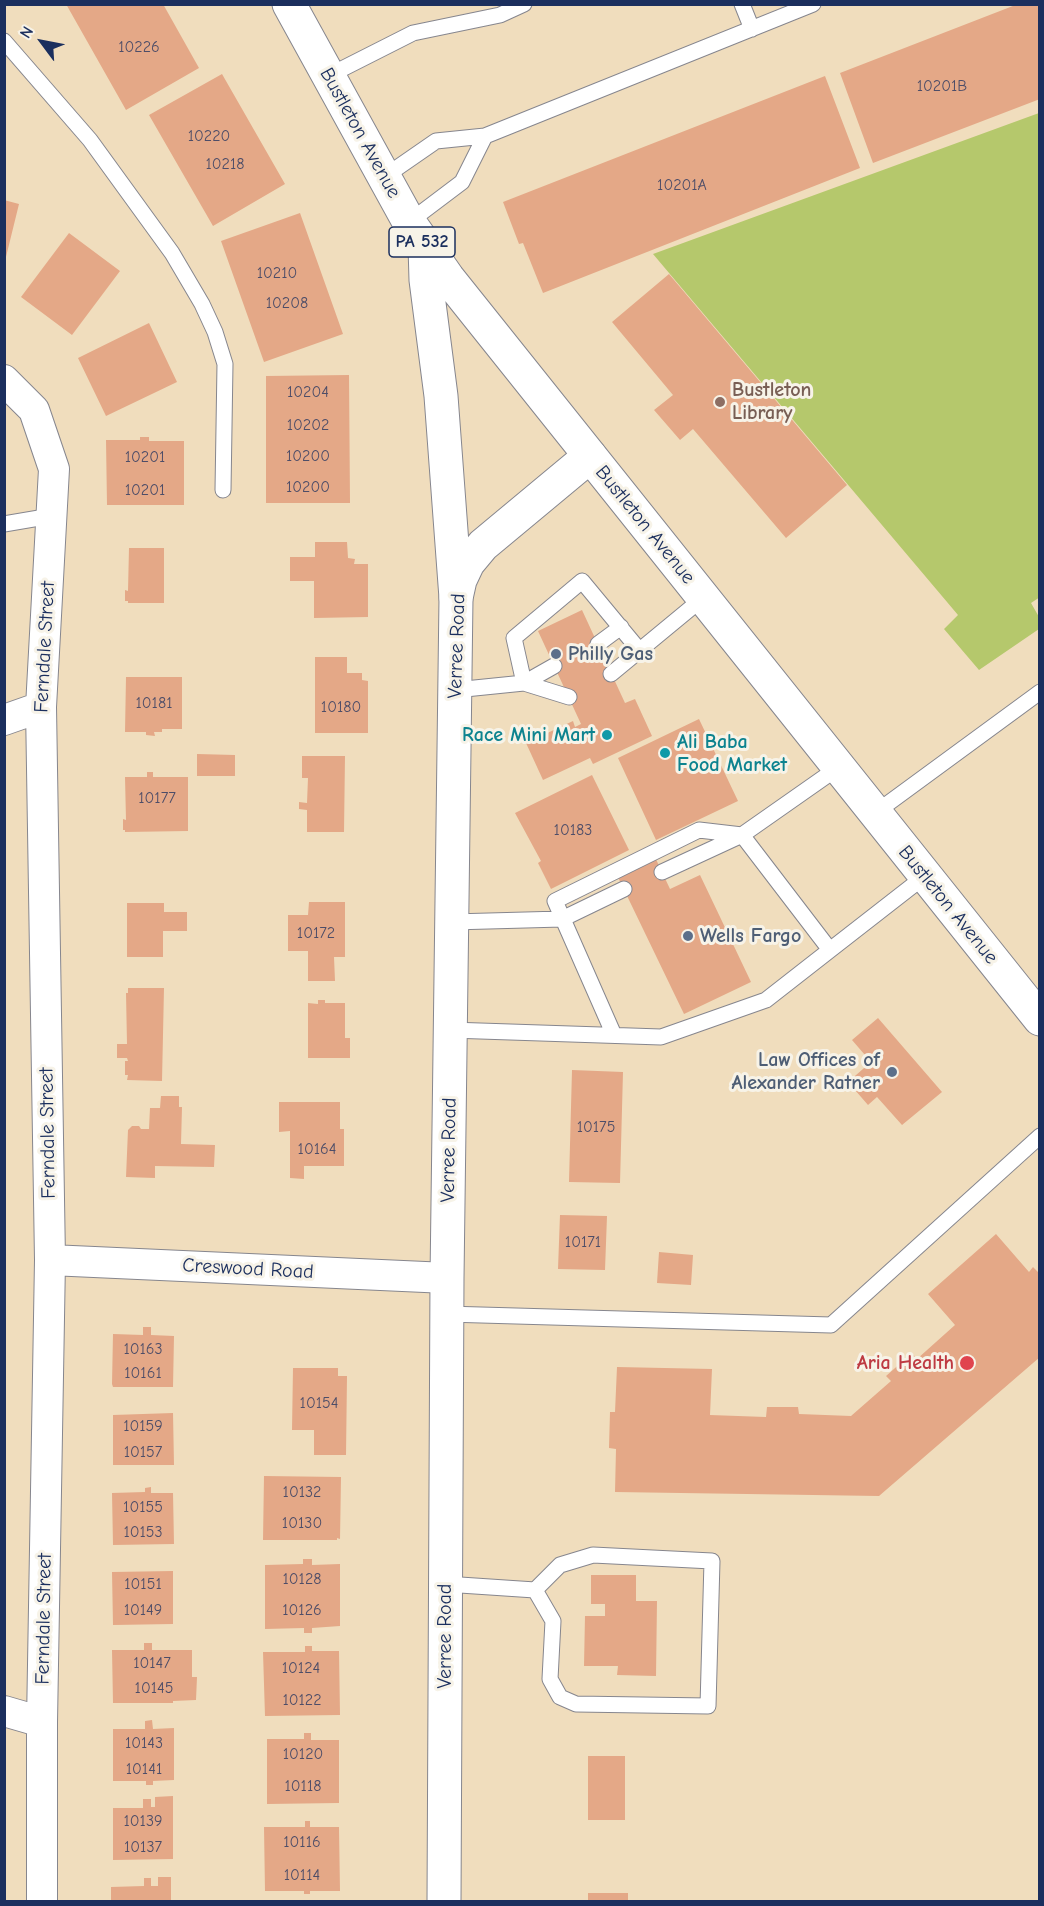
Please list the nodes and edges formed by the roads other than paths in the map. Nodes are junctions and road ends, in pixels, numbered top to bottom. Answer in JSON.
{"nodes":[{"id":1,"x":289,"y":4,"type":"edge"},
{"id":2,"x":524,"y":4,"type":"edge"},
{"id":3,"x":742,"y":4,"type":"edge"},
{"id":4,"x":813,"y":4,"type":"edge"},
{"id":5,"x":752,"y":29,"type":"junction"},
{"id":6,"x":4,"y":40,"type":"edge"},
{"id":7,"x":328,"y":76,"type":"junction"},
{"id":8,"x":485,"y":136,"type":"junction"},
{"id":9,"x":384,"y":177,"type":"junction"},
{"id":10,"x":417,"y":234,"type":"junction"},
{"id":11,"x":4,"y":380,"type":"edge"},
{"id":12,"x":590,"y":456,"type":"junction"},
{"id":13,"x":223,"y":490,"type":"dead end"},
{"id":14,"x":51,"y":516,"type":"junction"},
{"id":15,"x":4,"y":524,"type":"edge"},
{"id":16,"x":456,"y":598,"type":"junction"},
{"id":17,"x":703,"y":598,"type":"junction"},
{"id":18,"x":621,"y":627,"type":"junction"},
{"id":19,"x":598,"y":644,"type":"dead end"},
{"id":20,"x":640,"y":651,"type":"junction"},
{"id":21,"x":554,"y":666,"type":"dead end"},
{"id":22,"x":611,"y":674,"type":"dead end"},
{"id":23,"x":524,"y":682,"type":"junction"},
{"id":24,"x":455,"y":690,"type":"junction"},
{"id":25,"x":1038,"y":696,"type":"edge"},
{"id":26,"x":568,"y":697,"type":"dead end"},
{"id":27,"x":41,"y":707,"type":"junction"},
{"id":28,"x":4,"y":720,"type":"edge"},
{"id":29,"x":839,"y":767,"type":"junction"},
{"id":30,"x":875,"y":813,"type":"junction"},
{"id":31,"x":742,"y":835,"type":"junction"},
{"id":32,"x":662,"y":872,"type":"dead end"},
{"id":33,"x":925,"y":876,"type":"junction"},
{"id":34,"x":624,"y":889,"type":"dead end"},
{"id":35,"x":562,"y":919,"type":"junction"},
{"id":36,"x":452,"y":922,"type":"junction"},
{"id":37,"x":830,"y":950,"type":"junction"},
{"id":38,"x":1040,"y":1019,"type":"edge"},
{"id":39,"x":450,"y":1030,"type":"junction"},
{"id":40,"x":614,"y":1035,"type":"junction"},
{"id":41,"x":1040,"y":1136,"type":"edge"},
{"id":42,"x":50,"y":1260,"type":"junction"},
{"id":43,"x":447,"y":1278,"type":"junction"},
{"id":44,"x":446,"y":1314,"type":"junction"},
{"id":45,"x":446,"y":1584,"type":"junction"},
{"id":46,"x":535,"y":1590,"type":"junction"},
{"id":47,"x":4,"y":1711,"type":"edge"},
{"id":48,"x":42,"y":1722,"type":"junction"},
{"id":49,"x":42,"y":1902,"type":"edge"},
{"id":50,"x":444,"y":1902,"type":"edge"}],
"edges":[{"from":1,"to":7,"type":"main road","name":"Bustleton Avenue","number":"PA 532"},
{"from":2,"to":7,"type":"lane"},
{"from":3,"to":5,"type":"lane"},
{"from":4,"to":5,"type":"lane"},
{"from":5,"to":8,"type":"lane"},
{"from":6,"to":13,"type":"lane"},
{"from":7,"to":9,"type":"main road","name":"Bustleton Avenue","number":"PA 532"},
{"from":8,"to":9,"type":"lane"},
{"from":8,"to":10,"type":"lane"},
{"from":9,"to":10,"type":"main road","name":"Bustleton Avenue","number":"PA 532"},
{"from":10,"to":12,"type":"main road","name":"Bustleton Avenue","number":"PA 532"},
{"from":10,"to":16,"type":"main road"},
{"from":11,"to":14,"type":"street","name":"Ferndale Street"},
{"from":12,"to":16,"type":"main road","name":"Verree Road"},
{"from":12,"to":17,"type":"main road","name":"Bustleton Avenue","number":"PA 532"},
{"from":14,"to":15,"type":"lane"},
{"from":14,"to":27,"type":"street","name":"Ferndale Street"},
{"from":16,"to":24,"type":"main road","name":"Verree Road"},
{"from":17,"to":20,"type":"lane"},
{"from":17,"to":29,"type":"main road","name":"Bustleton Avenue","number":"PA 532"},
{"from":18,"to":19,"type":"lane"},
{"from":18,"to":20,"type":"lane"},
{"from":18,"to":23,"type":"lane"},
{"from":20,"to":22,"type":"lane"},
{"from":21,"to":23,"type":"lane"},
{"from":23,"to":24,"type":"lane"},
{"from":23,"to":26,"type":"lane"},
{"from":24,"to":36,"type":"main road","name":"Verree Road"},
{"from":25,"to":30,"type":"lane"},
{"from":27,"to":28,"type":"street"},
{"from":27,"to":42,"type":"street","name":"Ferndale Street"},
{"from":29,"to":30,"type":"main road","name":"Bustleton Avenue","number":"PA 532"},
{"from":29,"to":31,"type":"lane"},
{"from":30,"to":33,"type":"main road","name":"Bustleton Avenue","number":"PA 532"},
{"from":31,"to":32,"type":"lane"},
{"from":31,"to":35,"type":"lane"},
{"from":31,"to":37,"type":"lane"},
{"from":33,"to":37,"type":"lane"},
{"from":33,"to":38,"type":"main road","name":"Bustleton Avenue","number":"PA 532"},
{"from":34,"to":35,"type":"lane"},
{"from":35,"to":36,"type":"lane"},
{"from":35,"to":40,"type":"lane"},
{"from":36,"to":39,"type":"main road","name":"Verree Road"},
{"from":37,"to":40,"type":"lane"},
{"from":39,"to":40,"type":"lane"},
{"from":39,"to":43,"type":"main road","name":"Verree Road"},
{"from":41,"to":44,"type":"lane"},
{"from":42,"to":43,"type":"street","name":"Creswood Road"},
{"from":42,"to":48,"type":"street","name":"Ferndale Street"},
{"from":43,"to":44,"type":"main road","name":"Verree Road"},
{"from":44,"to":45,"type":"main road","name":"Verree Road"},
{"from":45,"to":46,"type":"lane"},
{"from":45,"to":50,"type":"main road","name":"Verree Road"},
{"from":46,"to":46,"type":"lane"},
{"from":47,"to":48,"type":"street"},
{"from":48,"to":49,"type":"street","name":"Ferndale Street"}]}
